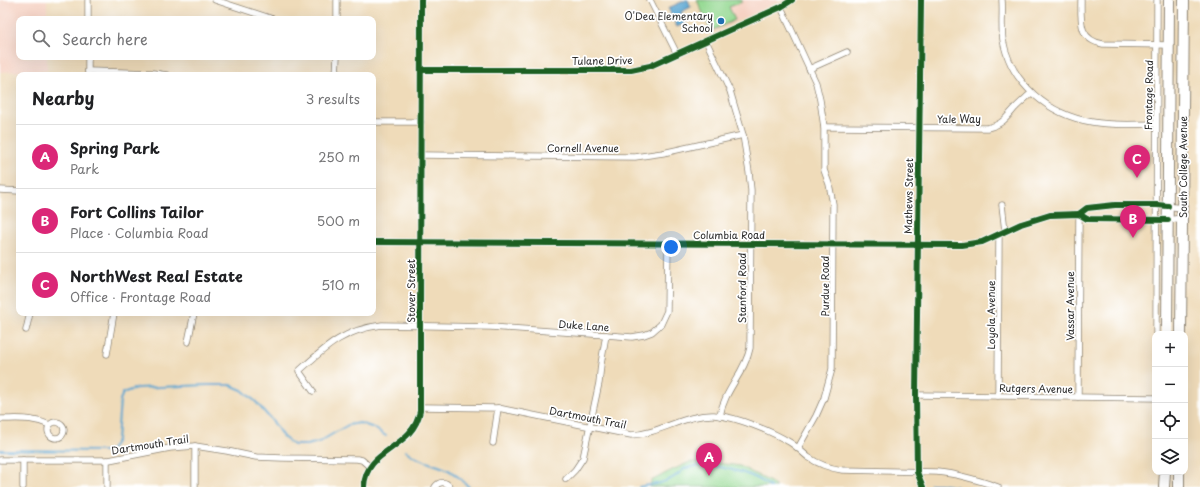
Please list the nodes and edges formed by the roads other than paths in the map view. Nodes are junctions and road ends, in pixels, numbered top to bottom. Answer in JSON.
{"nodes":[{"id":1,"x":88,"y":0,"type":"edge"},
{"id":2,"x":215,"y":0,"type":"edge"},
{"id":3,"x":337,"y":0,"type":"edge"},
{"id":4,"x":421,"y":0,"type":"edge"},
{"id":5,"x":650,"y":0,"type":"edge"},
{"id":6,"x":792,"y":0,"type":"edge"},
{"id":7,"x":921,"y":0,"type":"edge"},
{"id":8,"x":1002,"y":0,"type":"edge"},
{"id":9,"x":1081,"y":0,"type":"edge"},
{"id":10,"x":1157,"y":0,"type":"edge"},
{"id":11,"x":1169,"y":0,"type":"edge"},
{"id":12,"x":1184,"y":0,"type":"edge"},
{"id":13,"x":781,"y":7,"type":"junction"},
{"id":14,"x":88,"y":16,"type":"edge"},
{"id":15,"x":264,"y":16,"type":"edge"},
{"id":16,"x":337,"y":16,"type":"edge"},
{"id":17,"x":706,"y":41,"type":"junction"},
{"id":18,"x":1157,"y":45,"type":"junction"},
{"id":19,"x":1169,"y":45,"type":"junction"},
{"id":20,"x":847,"y":52,"type":"dead end"},
{"id":21,"x":677,"y":54,"type":"junction"},
{"id":22,"x":88,"y":60,"type":"edge"},
{"id":23,"x":336,"y":60,"type":"edge"},
{"id":24,"x":1169,"y":63,"type":"junction"},
{"id":25,"x":809,"y":69,"type":"junction"},
{"id":26,"x":421,"y":70,"type":"junction"},
{"id":27,"x":88,"y":72,"type":"edge"},
{"id":28,"x":336,"y":72,"type":"edge"},
{"id":29,"x":1183,"y":86,"type":"junction"},
{"id":30,"x":1031,"y":93,"type":"junction"},
{"id":31,"x":376,"y":122,"type":"edge"},
{"id":32,"x":421,"y":122,"type":"junction"},
{"id":33,"x":1156,"y":124,"type":"junction"},
{"id":34,"x":824,"y":127,"type":"junction"},
{"id":35,"x":919,"y":127,"type":"junction"},
{"id":36,"x":743,"y":135,"type":"junction"},
{"id":37,"x":420,"y":155,"type":"junction"},
{"id":38,"x":0,"y":190,"type":"edge"},
{"id":39,"x":16,"y":191,"type":"edge"},
{"id":40,"x":1002,"y":205,"type":"dead end"},
{"id":41,"x":1157,"y":205,"type":"junction"},
{"id":42,"x":1168,"y":206,"type":"junction"},
{"id":43,"x":1182,"y":213,"type":"junction"},
{"id":44,"x":1078,"y":214,"type":"junction"},
{"id":45,"x":1157,"y":220,"type":"junction"},
{"id":46,"x":1168,"y":220,"type":"junction"},
{"id":47,"x":1006,"y":231,"type":"junction"},
{"id":48,"x":999,"y":234,"type":"junction"},
{"id":49,"x":376,"y":242,"type":"edge"},
{"id":50,"x":420,"y":243,"type":"junction"},
{"id":51,"x":668,"y":244,"type":"junction"},
{"id":52,"x":750,"y":244,"type":"junction"},
{"id":53,"x":833,"y":244,"type":"junction"},
{"id":54,"x":917,"y":245,"type":"junction"},
{"id":55,"x":29,"y":316,"type":"edge"},
{"id":56,"x":113,"y":316,"type":"edge"},
{"id":57,"x":193,"y":316,"type":"edge"},
{"id":58,"x":420,"y":326,"type":"junction"},
{"id":59,"x":26,"y":330,"type":"dead end"},
{"id":60,"x":1156,"y":331,"type":"edge"},
{"id":61,"x":1167,"y":331,"type":"edge"},
{"id":62,"x":1181,"y":331,"type":"edge"},
{"id":63,"x":606,"y":335,"type":"junction"},
{"id":64,"x":188,"y":342,"type":"dead end"},
{"id":65,"x":107,"y":354,"type":"dead end"},
{"id":66,"x":313,"y":391,"type":"dead end"},
{"id":67,"x":916,"y":396,"type":"junction"},
{"id":68,"x":998,"y":396,"type":"junction"},
{"id":69,"x":1078,"y":397,"type":"junction"},
{"id":70,"x":1152,"y":398,"type":"edge"},
{"id":71,"x":421,"y":407,"type":"junction"},
{"id":72,"x":498,"y":408,"type":"junction"},
{"id":73,"x":720,"y":416,"type":"junction"},
{"id":74,"x":0,"y":419,"type":"edge"},
{"id":75,"x":50,"y":425,"type":"dead end"},
{"id":76,"x":590,"y":426,"type":"junction"},
{"id":77,"x":493,"y":443,"type":"dead end"},
{"id":78,"x":195,"y":446,"type":"junction"},
{"id":79,"x":798,"y":448,"type":"junction"},
{"id":80,"x":0,"y":460,"type":"edge"},
{"id":81,"x":23,"y":460,"type":"junction"},
{"id":82,"x":107,"y":460,"type":"junction"},
{"id":83,"x":370,"y":467,"type":"junction"},
{"id":84,"x":917,"y":472,"type":"junction"},
{"id":85,"x":1164,"y":475,"type":"edge"},
{"id":86,"x":1179,"y":475,"type":"edge"},
{"id":87,"x":566,"y":479,"type":"dead end"},
{"id":88,"x":23,"y":487,"type":"edge"},
{"id":89,"x":107,"y":487,"type":"edge"},
{"id":90,"x":195,"y":487,"type":"edge"},
{"id":91,"x":364,"y":487,"type":"edge"},
{"id":92,"x":435,"y":487,"type":"edge"},
{"id":93,"x":450,"y":487,"type":"edge"},
{"id":94,"x":923,"y":487,"type":"edge"},
{"id":95,"x":998,"y":487,"type":"edge"},
{"id":96,"x":1164,"y":487,"type":"edge"},
{"id":97,"x":1179,"y":487,"type":"edge"}],
"edges":[{"from":1,"to":14,"type":"street"},
{"from":2,"to":15,"type":"street"},
{"from":3,"to":16,"type":"street"},
{"from":4,"to":26,"type":"street","name":"Stover Street"},
{"from":5,"to":21,"type":"street"},
{"from":6,"to":13,"type":"street","name":"Tulane Drive"},
{"from":7,"to":35,"type":"street","name":"Mathews Street"},
{"from":8,"to":30,"type":"street"},
{"from":9,"to":18,"type":"street"},
{"from":10,"to":18,"type":"street","name":"Frontage Road"},
{"from":11,"to":19,"type":"highway","name":"South College Avenue"},
{"from":12,"to":29,"type":"highway","name":"South College Avenue"},
{"from":13,"to":17,"type":"street","name":"Tulane Drive"},
{"from":13,"to":25,"type":"street","name":"Purdue Road"},
{"from":17,"to":21,"type":"street","name":"Tulane Drive"},
{"from":17,"to":36,"type":"street","name":"Stanford Road"},
{"from":18,"to":19,"type":"street"},
{"from":18,"to":33,"type":"street","name":"Frontage Road"},
{"from":19,"to":24,"type":"highway","name":"South College Avenue"},
{"from":20,"to":25,"type":"street"},
{"from":21,"to":26,"type":"street","name":"Tulane Drive"},
{"from":22,"to":27,"type":"street"},
{"from":23,"to":28,"type":"street"},
{"from":24,"to":29,"type":"highway"},
{"from":24,"to":42,"type":"highway","name":"South College Avenue"},
{"from":25,"to":34,"type":"street","name":"Purdue Road"},
{"from":26,"to":32,"type":"street","name":"Stover Street"},
{"from":29,"to":43,"type":"highway","name":"South College Avenue"},
{"from":30,"to":33,"type":"street"},
{"from":30,"to":35,"type":"street","name":"Yale Way"},
{"from":31,"to":32,"type":"street"},
{"from":32,"to":37,"type":"street","name":"Stover Street"},
{"from":33,"to":41,"type":"street","name":"Frontage Road"},
{"from":34,"to":35,"type":"street","name":"Yale Way"},
{"from":34,"to":53,"type":"street","name":"Purdue Road"},
{"from":35,"to":54,"type":"street","name":"Mathews Street"},
{"from":36,"to":37,"type":"street","name":"Cornell Avenue"},
{"from":36,"to":52,"type":"street","name":"Stanford Road"},
{"from":37,"to":50,"type":"street","name":"Stover Street"},
{"from":38,"to":39,"type":"street"},
{"from":40,"to":47,"type":"street"},
{"from":41,"to":42,"type":"street","name":"Columbia Road"},
{"from":41,"to":44,"type":"street","name":"Columbia Road"},
{"from":41,"to":45,"type":"street","name":"Frontage Road"},
{"from":42,"to":43,"type":"street","name":"Columbia Road"},
{"from":42,"to":46,"type":"highway","name":"South College Avenue"},
{"from":43,"to":46,"type":"street","name":"Columbia Road"},
{"from":43,"to":62,"type":"highway","name":"South College Avenue"},
{"from":44,"to":45,"type":"street","name":"Columbia Road"},
{"from":44,"to":47,"type":"street","name":"Columbia Road"},
{"from":44,"to":69,"type":"street","name":"Vassar Avenue"},
{"from":45,"to":46,"type":"street","name":"Columbia Road"},
{"from":45,"to":60,"type":"street","name":"Frontage Road"},
{"from":46,"to":61,"type":"highway","name":"South College Avenue"},
{"from":47,"to":48,"type":"street","name":"Columbia Road"},
{"from":48,"to":54,"type":"street","name":"Columbia Road"},
{"from":48,"to":68,"type":"street","name":"Loyola Avenue"},
{"from":49,"to":50,"type":"street","name":"Columbia Road"},
{"from":50,"to":51,"type":"street","name":"Columbia Road"},
{"from":50,"to":58,"type":"street","name":"Stover Street"},
{"from":51,"to":52,"type":"street","name":"Columbia Road"},
{"from":51,"to":63,"type":"street","name":"Duke Lane"},
{"from":52,"to":53,"type":"street","name":"Columbia Road"},
{"from":52,"to":73,"type":"street","name":"Stanford Road"},
{"from":53,"to":54,"type":"street","name":"Columbia Road"},
{"from":53,"to":79,"type":"street","name":"Purdue Road"},
{"from":54,"to":67,"type":"street","name":"Mathews Street"},
{"from":55,"to":59,"type":"street"},
{"from":56,"to":65,"type":"street"},
{"from":57,"to":64,"type":"street"},
{"from":58,"to":63,"type":"street","name":"Duke Lane"},
{"from":58,"to":66,"type":"street","name":"Duke Lane"},
{"from":58,"to":71,"type":"street","name":"Stover Street"},
{"from":63,"to":76,"type":"street"},
{"from":67,"to":68,"type":"street","name":"Rutgers Avenue"},
{"from":67,"to":84,"type":"street","name":"Mathews Street"},
{"from":68,"to":69,"type":"street","name":"Rutgers Avenue"},
{"from":69,"to":70,"type":"street","name":"Rutgers Avenue"},
{"from":71,"to":72,"type":"street","name":"Dartmouth Trail"},
{"from":71,"to":83,"type":"street","name":"Stover Street"},
{"from":72,"to":76,"type":"street","name":"Dartmouth Trail"},
{"from":72,"to":77,"type":"street"},
{"from":73,"to":76,"type":"street","name":"Dartmouth Trail"},
{"from":73,"to":79,"type":"street","name":"Dartmouth Trail"},
{"from":74,"to":75,"type":"street"},
{"from":76,"to":87,"type":"street"},
{"from":78,"to":82,"type":"street","name":"Dartmouth Trail"},
{"from":78,"to":83,"type":"street","name":"Dartmouth Trail"},
{"from":78,"to":90,"type":"street"},
{"from":79,"to":84,"type":"street","name":"Dartmouth Trail"},
{"from":80,"to":81,"type":"street","name":"Dartmouth Trail"},
{"from":81,"to":82,"type":"street","name":"Dartmouth Trail"},
{"from":81,"to":88,"type":"street"},
{"from":82,"to":89,"type":"street"},
{"from":83,"to":91,"type":"street","name":"Stover Street"},
{"from":84,"to":94,"type":"street","name":"Mathews Street"},
{"from":84,"to":95,"type":"street","name":"Dartmouth Trail"},
{"from":85,"to":96,"type":"highway"},
{"from":86,"to":97,"type":"highway"},
{"from":92,"to":93,"type":"street"}]}
